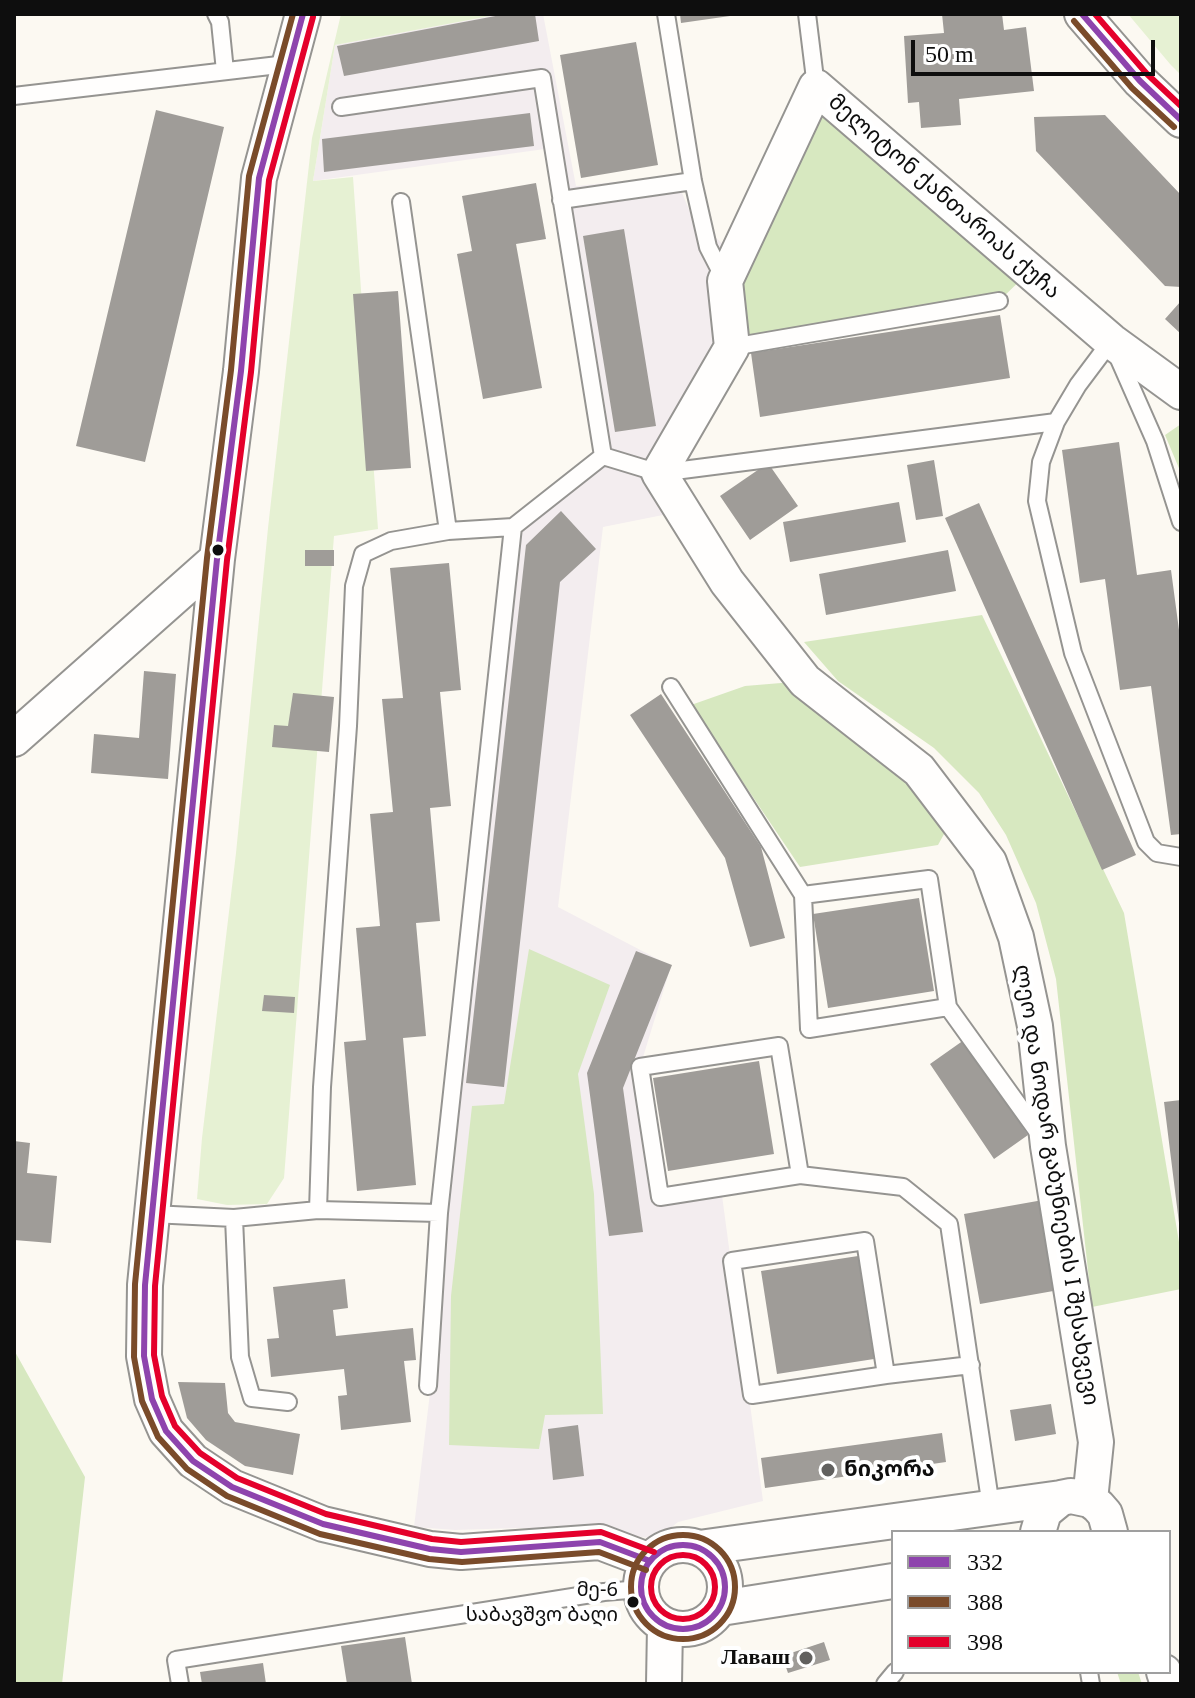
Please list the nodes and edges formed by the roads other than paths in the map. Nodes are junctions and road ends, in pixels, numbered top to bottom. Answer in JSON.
{"nodes":[{"id":1,"x":216,"y":14,"type":"edge"},
{"id":2,"x":303,"y":14,"type":"edge"},
{"id":3,"x":666,"y":14,"type":"edge"},
{"id":4,"x":807,"y":14,"type":"edge"},
{"id":5,"x":1082,"y":14,"type":"edge"},
{"id":6,"x":287,"y":64,"type":"junction"},
{"id":7,"x":225,"y":71,"type":"junction"},
{"id":8,"x":816,"y":87,"type":"junction"},
{"id":9,"x":14,"y":96,"type":"edge"},
{"id":10,"x":341,"y":107,"type":"dead end"},
{"id":11,"x":1181,"y":120,"type":"edge"},
{"id":12,"x":693,"y":181,"type":"junction"},
{"id":13,"x":561,"y":200,"type":"junction"},
{"id":14,"x":401,"y":202,"type":"dead end"},
{"id":15,"x":725,"y":281,"type":"junction"},
{"id":16,"x":999,"y":301,"type":"dead end"},
{"id":17,"x":1111,"y":341,"type":"junction"},
{"id":18,"x":732,"y":347,"type":"junction"},
{"id":19,"x":1181,"y":392,"type":"edge"},
{"id":20,"x":1056,"y":422,"type":"junction"},
{"id":21,"x":603,"y":456,"type":"junction"},
{"id":22,"x":659,"y":473,"type":"junction"},
{"id":23,"x":1181,"y":522,"type":"edge"},
{"id":24,"x":513,"y":527,"type":"junction"},
{"id":25,"x":448,"y":531,"type":"junction"},
{"id":26,"x":217,"y":559,"type":"junction"},
{"id":27,"x":671,"y":687,"type":"dead end"},
{"id":28,"x":14,"y":739,"type":"edge"},
{"id":29,"x":1181,"y":857,"type":"edge"},
{"id":30,"x":803,"y":895,"type":"junction"},
{"id":31,"x":948,"y":1007,"type":"junction"},
{"id":32,"x":1048,"y":1146,"type":"junction"},
{"id":33,"x":800,"y":1175,"type":"junction"},
{"id":34,"x":318,"y":1210,"type":"junction"},
{"id":35,"x":439,"y":1213,"type":"junction"},
{"id":36,"x":152,"y":1214,"type":"junction"},
{"id":37,"x":234,"y":1218,"type":"junction"},
{"id":38,"x":971,"y":1365,"type":"junction"},
{"id":39,"x":886,"y":1375,"type":"junction"},
{"id":40,"x":428,"y":1386,"type":"dead end"},
{"id":41,"x":288,"y":1402,"type":"dead end"},
{"id":42,"x":1076,"y":1499,"type":"junction"},
{"id":43,"x":991,"y":1507,"type":"junction"},
{"id":44,"x":1039,"y":1530,"type":"edge"},
{"id":45,"x":1109,"y":1530,"type":"edge"},
{"id":46,"x":699,"y":1548,"type":"junction"},
{"id":47,"x":646,"y":1575,"type":"junction"},
{"id":48,"x":891,"y":1581,"type":"edge"},
{"id":49,"x":721,"y":1608,"type":"junction"},
{"id":50,"x":665,"y":1626,"type":"junction"},
{"id":51,"x":180,"y":1684,"type":"edge"},
{"id":52,"x":664,"y":1684,"type":"edge"}],
"edges":[{"from":1,"to":7,"type":"lane"},
{"from":2,"to":6,"type":"street"},
{"from":3,"to":12,"type":"lane"},
{"from":4,"to":8,"type":"lane"},
{"from":5,"to":11,"type":"street"},
{"from":6,"to":7,"type":"lane"},
{"from":6,"to":26,"type":"street"},
{"from":7,"to":9,"type":"lane"},
{"from":8,"to":15,"type":"street","name":"მელიტონ ქანთარიას ქუჩა"},
{"from":8,"to":17,"type":"street","name":"მელიტონ ქანთარიას ქუჩა"},
{"from":10,"to":13,"type":"lane"},
{"from":12,"to":13,"type":"lane"},
{"from":12,"to":15,"type":"lane"},
{"from":13,"to":21,"type":"lane"},
{"from":14,"to":25,"type":"lane"},
{"from":15,"to":18,"type":"street"},
{"from":16,"to":18,"type":"lane"},
{"from":17,"to":19,"type":"street","name":"მელიტონ ქანთარიას ქუჩა"},
{"from":17,"to":20,"type":"lane"},
{"from":17,"to":23,"type":"lane"},
{"from":18,"to":22,"type":"street"},
{"from":20,"to":22,"type":"lane"},
{"from":20,"to":29,"type":"lane"},
{"from":21,"to":22,"type":"lane"},
{"from":21,"to":24,"type":"lane"},
{"from":22,"to":32,"type":"street","name":"ლეო და ნოდარ გაბუნიების I შესახვევი"},
{"from":24,"to":25,"type":"lane"},
{"from":24,"to":35,"type":"lane"},
{"from":25,"to":34,"type":"lane"},
{"from":26,"to":28,"type":"street"},
{"from":26,"to":36,"type":"street"},
{"from":27,"to":30,"type":"lane"},
{"from":30,"to":31,"type":"lane"},
{"from":30,"to":31,"type":"lane"},
{"from":31,"to":32,"type":"lane"},
{"from":32,"to":42,"type":"street","name":"ლეო და ნოდარ გაბუნიების I შესახვევი"},
{"from":33,"to":33,"type":"lane"},
{"from":33,"to":38,"type":"lane"},
{"from":34,"to":35,"type":"lane"},
{"from":34,"to":37,"type":"lane"},
{"from":35,"to":40,"type":"lane"},
{"from":36,"to":37,"type":"lane"},
{"from":36,"to":47,"type":"street"},
{"from":37,"to":41,"type":"lane"},
{"from":38,"to":39,"type":"lane"},
{"from":38,"to":43,"type":"lane"},
{"from":39,"to":39,"type":"lane"},
{"from":42,"to":43,"type":"street"},
{"from":42,"to":44,"type":"street"},
{"from":42,"to":45,"type":"street"},
{"from":43,"to":46,"type":"street"},
{"from":46,"to":47,"type":"street"},
{"from":46,"to":49,"type":"street"},
{"from":47,"to":50,"type":"street"},
{"from":47,"to":51,"type":"lane"},
{"from":48,"to":49,"type":"street"},
{"from":49,"to":50,"type":"street"},
{"from":50,"to":52,"type":"street"}]}
